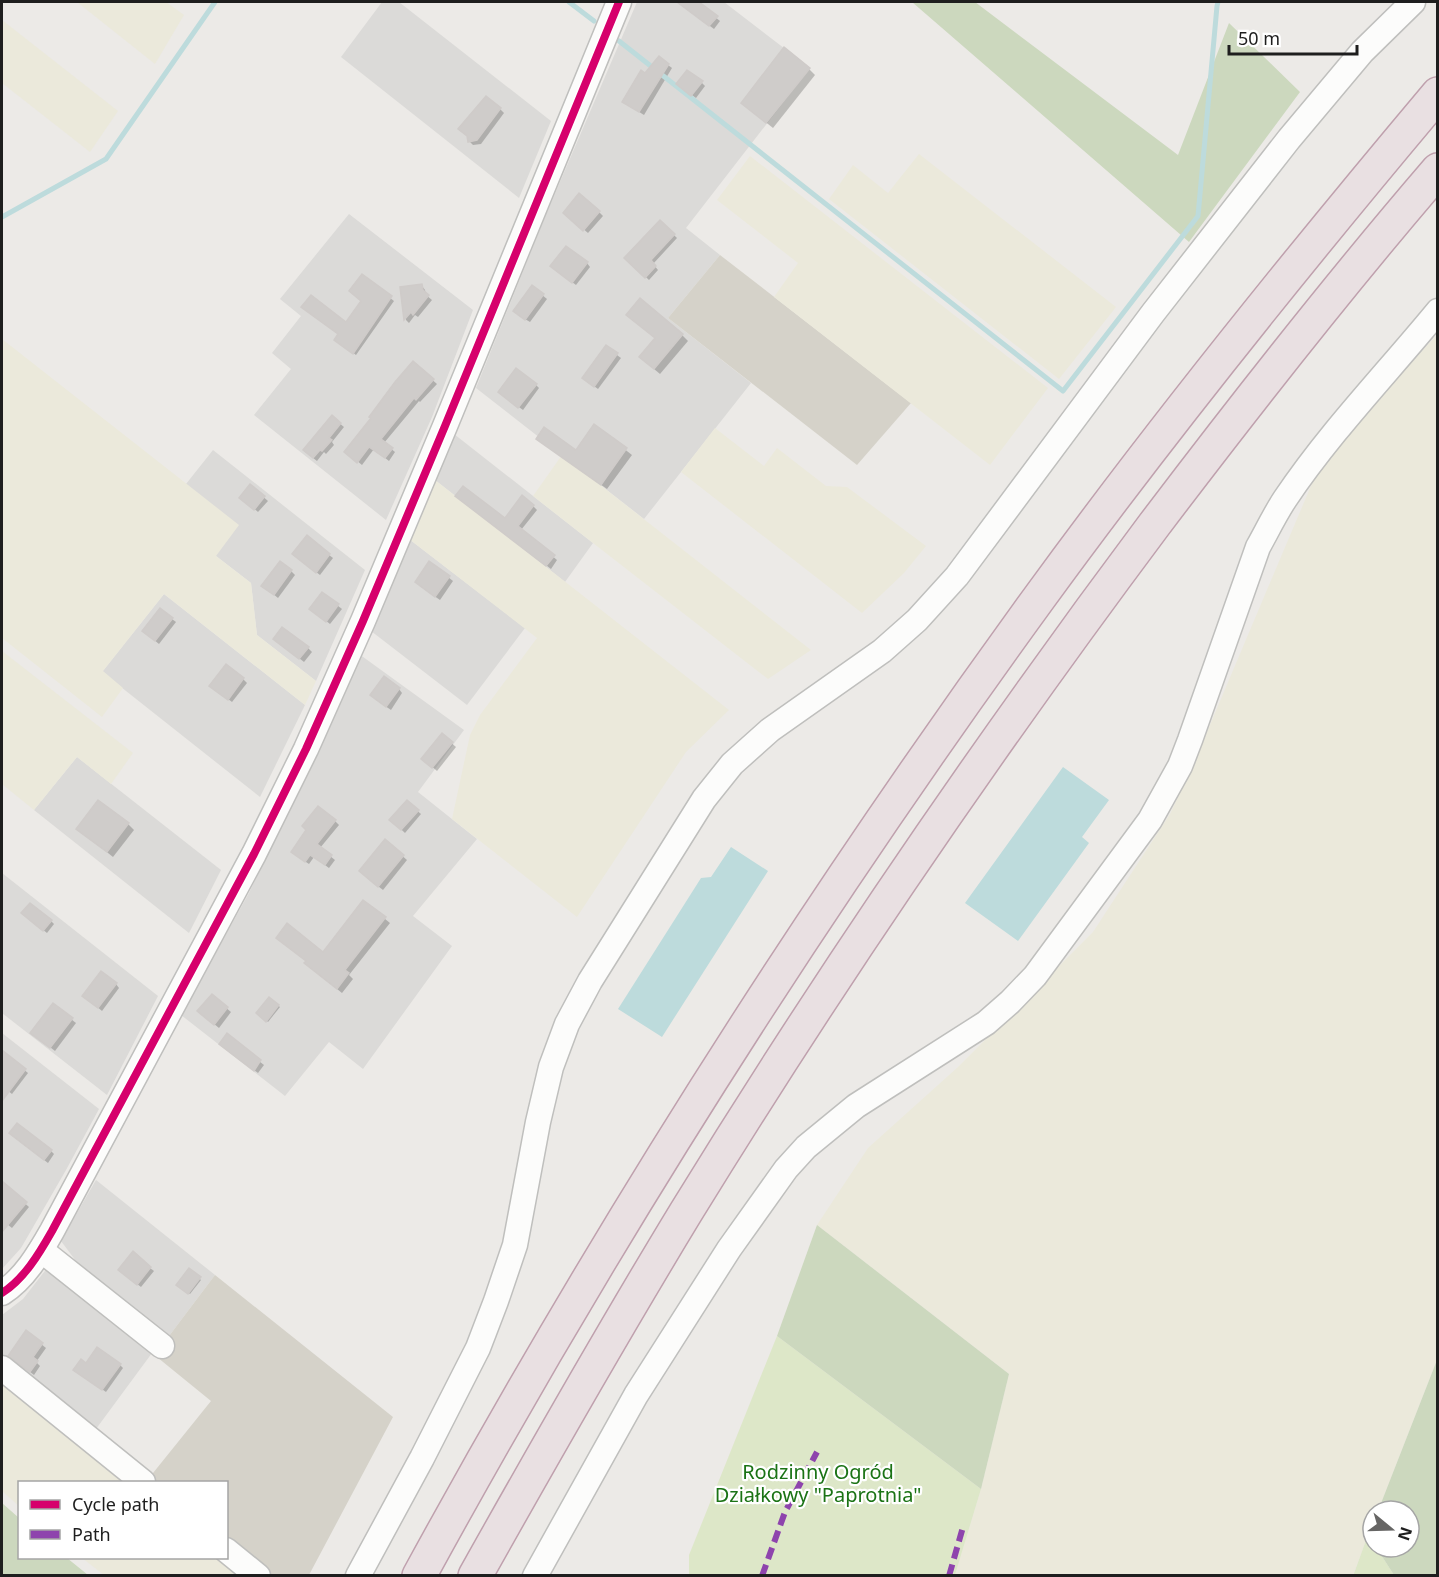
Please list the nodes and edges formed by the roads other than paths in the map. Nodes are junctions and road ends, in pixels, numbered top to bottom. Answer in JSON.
{"nodes":[{"id":1,"x":619,"y":2,"type":"edge"},
{"id":2,"x":1413,"y":2,"type":"edge"},
{"id":3,"x":1437,"y":94,"type":"edge"},
{"id":4,"x":1437,"y":170,"type":"edge"},
{"id":5,"x":1437,"y":311,"type":"edge"},
{"id":6,"x":41,"y":1251,"type":"junction"},
{"id":7,"x":2,"y":1293,"type":"edge"},
{"id":8,"x":162,"y":1347,"type":"dead end"},
{"id":9,"x":2,"y":1368,"type":"edge"},
{"id":10,"x":142,"y":1481,"type":"edge"},
{"id":11,"x":228,"y":1552,"type":"edge"},
{"id":12,"x":258,"y":1575,"type":"edge"},
{"id":13,"x":358,"y":1575,"type":"edge"},
{"id":14,"x":419,"y":1575,"type":"edge"},
{"id":15,"x":475,"y":1575,"type":"edge"},
{"id":16,"x":535,"y":1575,"type":"edge"}],
"edges":[{"from":1,"to":6,"type":"street"},
{"from":2,"to":13,"type":"street"},
{"from":3,"to":14,"type":"highway"},
{"from":4,"to":15,"type":"highway"},
{"from":5,"to":16,"type":"street"},
{"from":6,"to":7,"type":"street"},
{"from":6,"to":8,"type":"street"},
{"from":9,"to":10,"type":"street"},
{"from":11,"to":12,"type":"street"}]}
